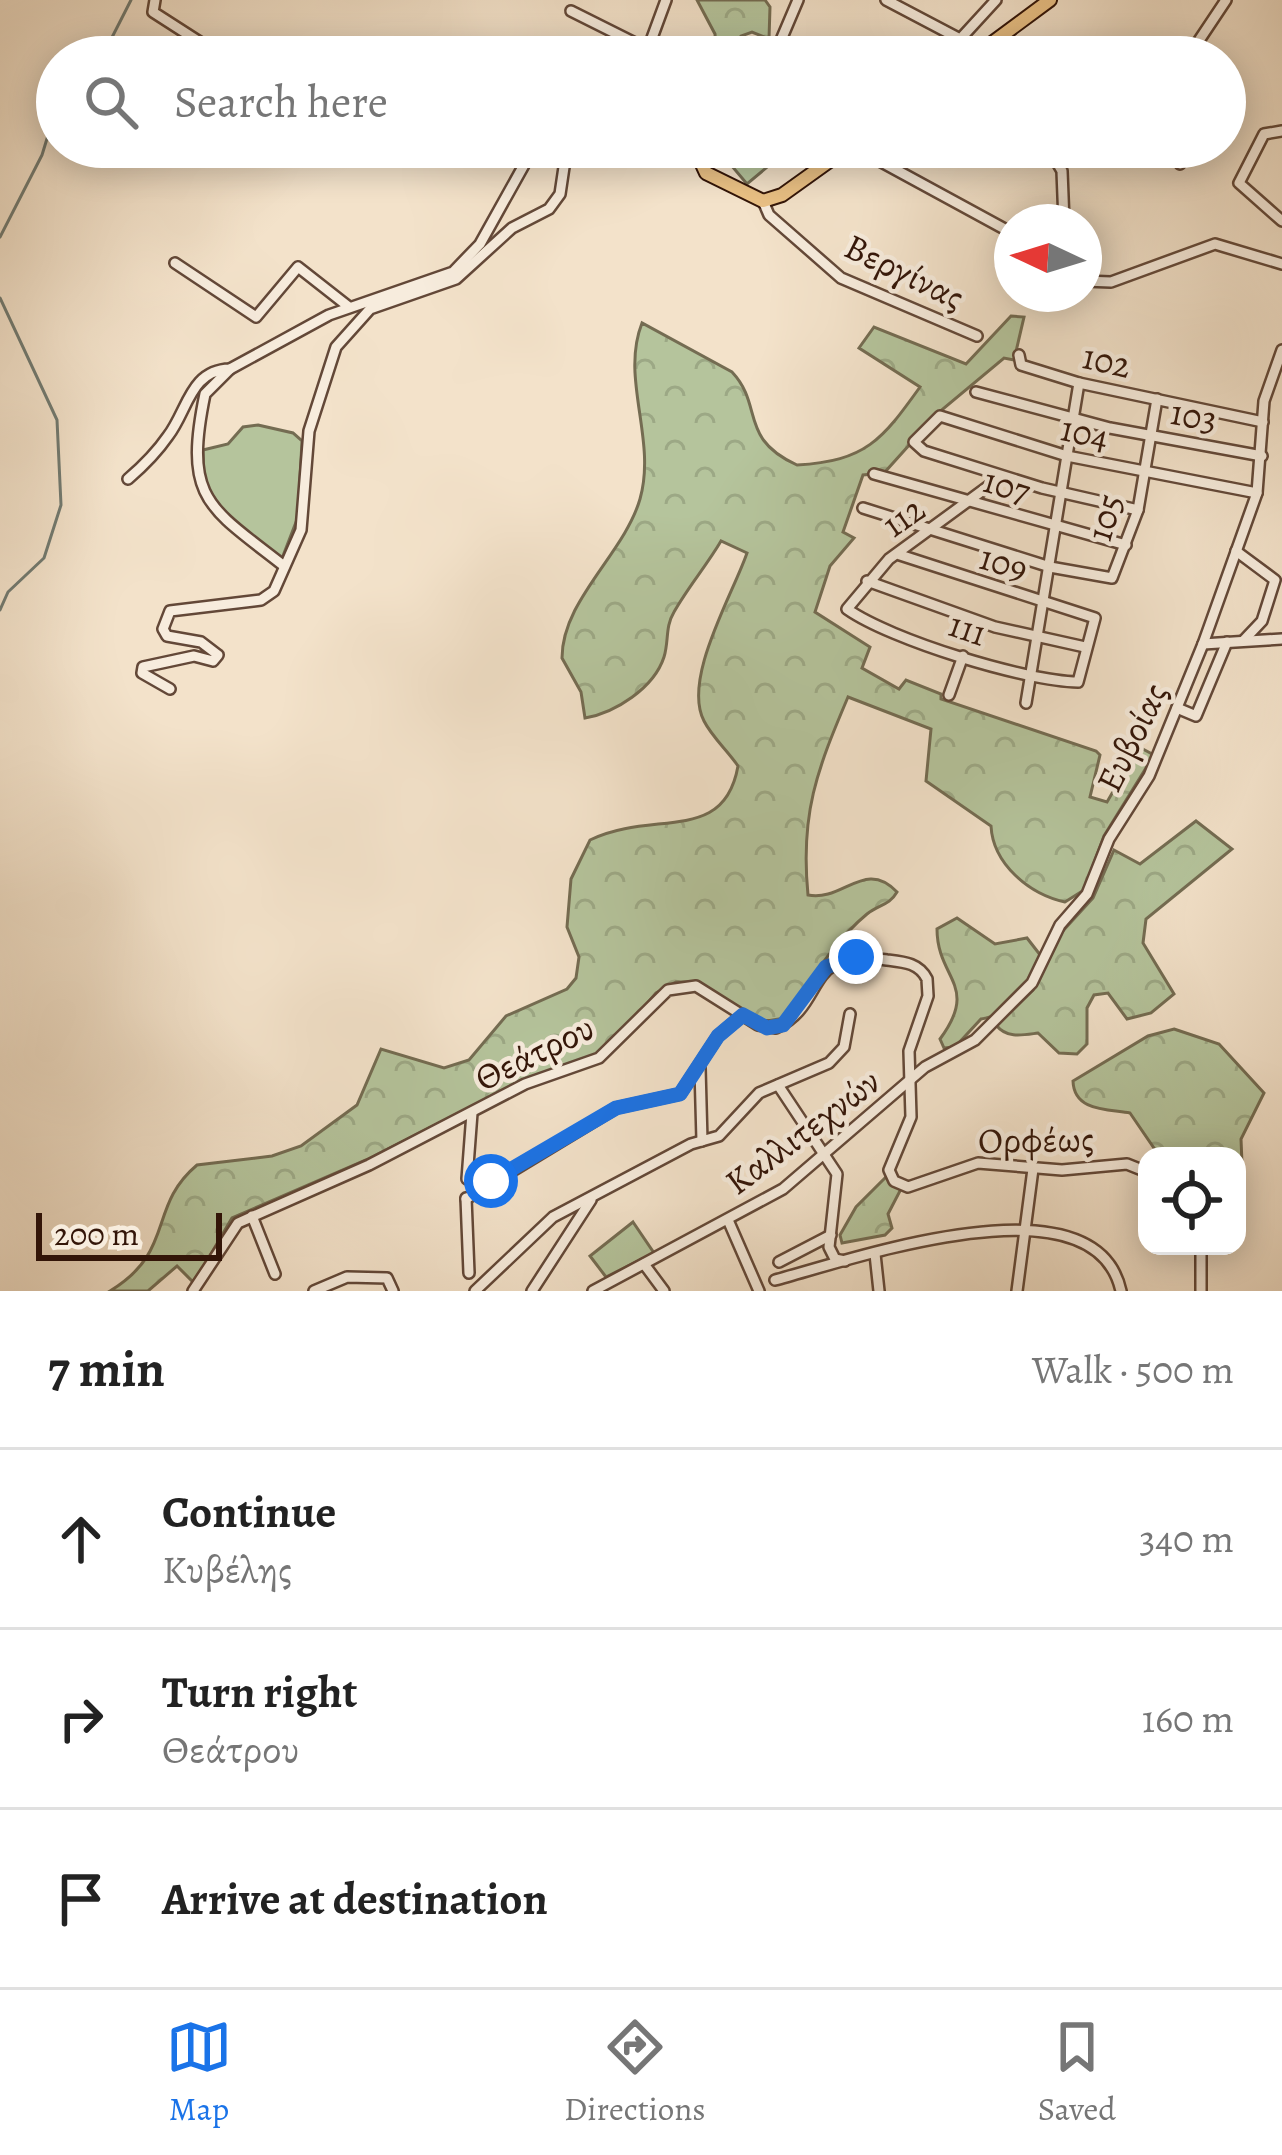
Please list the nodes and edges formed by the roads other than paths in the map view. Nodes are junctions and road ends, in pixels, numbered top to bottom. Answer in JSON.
{"nodes":[{"id":1,"x":154,"y":0,"type":"edge"},
{"id":2,"x":798,"y":0,"type":"edge"},
{"id":3,"x":886,"y":0,"type":"edge"},
{"id":4,"x":996,"y":0,"type":"edge"},
{"id":5,"x":1050,"y":0,"type":"edge"},
{"id":6,"x":1226,"y":0,"type":"edge"},
{"id":7,"x":663,"y":1,"type":"edge"},
{"id":8,"x":572,"y":10,"type":"dead end"},
{"id":9,"x":191,"y":36,"type":"edge"},
{"id":10,"x":617,"y":36,"type":"edge"},
{"id":11,"x":651,"y":36,"type":"edge"},
{"id":12,"x":783,"y":36,"type":"edge"},
{"id":13,"x":963,"y":36,"type":"joint"},
{"id":14,"x":1000,"y":36,"type":"edge"},
{"id":15,"x":1202,"y":36,"type":"edge"},
{"id":16,"x":1282,"y":131,"type":"edge"},
{"id":17,"x":522,"y":168,"type":"edge"},
{"id":18,"x":564,"y":168,"type":"edge"},
{"id":19,"x":704,"y":168,"type":"edge"},
{"id":20,"x":821,"y":168,"type":"edge"},
{"id":21,"x":890,"y":168,"type":"edge"},
{"id":22,"x":1059,"y":168,"type":"edge"},
{"id":23,"x":763,"y":200,"type":"junction"},
{"id":24,"x":1063,"y":204,"type":"edge"},
{"id":25,"x":1282,"y":221,"type":"edge"},
{"id":26,"x":994,"y":223,"type":"edge"},
{"id":27,"x":176,"y":263,"type":"dead end"},
{"id":28,"x":1282,"y":264,"type":"edge"},
{"id":29,"x":1102,"y":282,"type":"edge"},
{"id":30,"x":349,"y":307,"type":"junction"},
{"id":31,"x":977,"y":336,"type":"dead end"},
{"id":32,"x":1282,"y":350,"type":"edge"},
{"id":33,"x":1019,"y":355,"type":"dead end"},
{"id":34,"x":230,"y":369,"type":"junction"},
{"id":35,"x":1079,"y":383,"type":"junction"},
{"id":36,"x":976,"y":392,"type":"dead end"},
{"id":37,"x":1157,"y":399,"type":"junction"},
{"id":38,"x":1073,"y":418,"type":"junction"},
{"id":39,"x":1263,"y":422,"type":"junction"},
{"id":40,"x":1150,"y":435,"type":"junction"},
{"id":41,"x":1067,"y":456,"type":"junction"},
{"id":42,"x":1262,"y":457,"type":"junction"},
{"id":43,"x":1145,"y":473,"type":"junction"},
{"id":44,"x":874,"y":474,"type":"dead end"},
{"id":45,"x":1001,"y":477,"type":"junction"},
{"id":46,"x":128,"y":479,"type":"dead end"},
{"id":47,"x":1060,"y":493,"type":"junction"},
{"id":48,"x":1258,"y":493,"type":"junction"},
{"id":49,"x":968,"y":502,"type":"junction"},
{"id":50,"x":863,"y":508,"type":"dead end"},
{"id":51,"x":1138,"y":510,"type":"junction"},
{"id":52,"x":1055,"y":527,"type":"junction"},
{"id":53,"x":931,"y":530,"type":"junction"},
{"id":54,"x":1126,"y":545,"type":"junction"},
{"id":55,"x":1236,"y":551,"type":"junction"},
{"id":56,"x":897,"y":554,"type":"junction"},
{"id":57,"x":284,"y":566,"type":"junction"},
{"id":58,"x":1050,"y":567,"type":"junction"},
{"id":59,"x":866,"y":581,"type":"junction"},
{"id":60,"x":1046,"y":603,"type":"junction"},
{"id":61,"x":847,"y":609,"type":"joint"},
{"id":62,"x":1040,"y":639,"type":"junction"},
{"id":63,"x":1282,"y":639,"type":"edge"},
{"id":64,"x":1244,"y":640,"type":"junction"},
{"id":65,"x":1227,"y":642,"type":"junction"},
{"id":66,"x":1203,"y":644,"type":"junction"},
{"id":67,"x":1085,"y":647,"type":"junction"},
{"id":68,"x":963,"y":656,"type":"junction"},
{"id":69,"x":1031,"y":676,"type":"junction"},
{"id":70,"x":170,"y":689,"type":"dead end"},
{"id":71,"x":949,"y":695,"type":"dead end"},
{"id":72,"x":1026,"y":703,"type":"dead end"},
{"id":73,"x":1177,"y":708,"type":"junction"},
{"id":74,"x":850,"y":1014,"type":"dead end"},
{"id":75,"x":743,"y":1015,"type":"junction"},
{"id":76,"x":700,"y":1061,"type":"junction"},
{"id":77,"x":913,"y":1078,"type":"junction"},
{"id":78,"x":778,"y":1085,"type":"junction"},
{"id":79,"x":472,"y":1113,"type":"junction"},
{"id":80,"x":702,"y":1141,"type":"junction"},
{"id":81,"x":824,"y":1156,"type":"junction"},
{"id":82,"x":1034,"y":1169,"type":"junction"},
{"id":83,"x":1138,"y":1170,"type":"edge"},
{"id":84,"x":467,"y":1178,"type":"dead end"},
{"id":85,"x":591,"y":1199,"type":"junction"},
{"id":86,"x":252,"y":1216,"type":"junction"},
{"id":87,"x":728,"y":1220,"type":"junction"},
{"id":88,"x":1028,"y":1231,"type":"junction"},
{"id":89,"x":830,"y":1235,"type":"junction"},
{"id":90,"x":875,"y":1254,"type":"junction"},
{"id":91,"x":1201,"y":1255,"type":"edge"},
{"id":92,"x":847,"y":1261,"type":"junction"},
{"id":93,"x":779,"y":1262,"type":"dead end"},
{"id":94,"x":644,"y":1264,"type":"junction"},
{"id":95,"x":469,"y":1273,"type":"dead end"},
{"id":96,"x":274,"y":1274,"type":"dead end"},
{"id":97,"x":775,"y":1280,"type":"dead end"},
{"id":98,"x":472,"y":1289,"type":"edge"},
{"id":99,"x":318,"y":1290,"type":"edge"},
{"id":100,"x":193,"y":1291,"type":"edge"},
{"id":101,"x":393,"y":1291,"type":"edge"},
{"id":102,"x":532,"y":1291,"type":"edge"},
{"id":103,"x":593,"y":1291,"type":"edge"},
{"id":104,"x":664,"y":1291,"type":"edge"},
{"id":105,"x":759,"y":1291,"type":"edge"},
{"id":106,"x":879,"y":1291,"type":"edge"},
{"id":107,"x":1017,"y":1291,"type":"edge"},
{"id":108,"x":1121,"y":1291,"type":"edge"},
{"id":109,"x":1201,"y":1291,"type":"edge"}],
"edges":[{"from":1,"to":9,"type":"street"},
{"from":2,"to":12,"type":"street"},
{"from":3,"to":13,"type":"street"},
{"from":4,"to":13,"type":"street"},
{"from":5,"to":14,"type":"main road"},
{"from":6,"to":15,"type":"street"},
{"from":7,"to":11,"type":"street"},
{"from":8,"to":10,"type":"street"},
{"from":16,"to":25,"type":"street"},
{"from":17,"to":30,"type":"street"},
{"from":18,"to":57,"type":"street"},
{"from":19,"to":23,"type":"main road"},
{"from":20,"to":23,"type":"main road"},
{"from":21,"to":26,"type":"street"},
{"from":22,"to":24,"type":"street"},
{"from":23,"to":31,"type":"street","name":"Βεργίνας"},
{"from":27,"to":30,"type":"street"},
{"from":28,"to":29,"type":"street"},
{"from":30,"to":34,"type":"street"},
{"from":32,"to":39,"type":"street","name":"Ευβοίας"},
{"from":33,"to":35,"type":"street","name":"102"},
{"from":34,"to":46,"type":"street"},
{"from":34,"to":57,"type":"street"},
{"from":35,"to":37,"type":"street","name":"102"},
{"from":35,"to":38,"type":"street"},
{"from":36,"to":38,"type":"street","name":"103"},
{"from":37,"to":39,"type":"street","name":"102"},
{"from":37,"to":40,"type":"street","name":"105"},
{"from":38,"to":40,"type":"street","name":"103"},
{"from":38,"to":41,"type":"street"},
{"from":39,"to":42,"type":"street","name":"Ευβοίας"},
{"from":40,"to":42,"type":"street","name":"103"},
{"from":40,"to":43,"type":"street","name":"105"},
{"from":41,"to":43,"type":"street","name":"104"},
{"from":41,"to":45,"type":"street","name":"104"},
{"from":41,"to":47,"type":"street"},
{"from":42,"to":48,"type":"street","name":"Ευβοίας"},
{"from":43,"to":48,"type":"street","name":"104"},
{"from":43,"to":51,"type":"street","name":"105"},
{"from":44,"to":49,"type":"street","name":"107"},
{"from":45,"to":47,"type":"street"},
{"from":45,"to":49,"type":"street","name":"112"},
{"from":47,"to":51,"type":"street"},
{"from":47,"to":52,"type":"street"},
{"from":48,"to":55,"type":"street","name":"Ευβοίας"},
{"from":49,"to":52,"type":"street","name":"107"},
{"from":49,"to":53,"type":"street","name":"112"},
{"from":50,"to":53,"type":"street"},
{"from":51,"to":54,"type":"street","name":"105"},
{"from":52,"to":54,"type":"street","name":"107"},
{"from":52,"to":58,"type":"street"},
{"from":53,"to":56,"type":"street","name":"112"},
{"from":53,"to":58,"type":"street"},
{"from":54,"to":58,"type":"street","name":"105"},
{"from":55,"to":64,"type":"street"},
{"from":55,"to":66,"type":"street","name":"Ευβοίας"},
{"from":56,"to":59,"type":"street","name":"112"},
{"from":56,"to":60,"type":"street","name":"109"},
{"from":57,"to":70,"type":"street"},
{"from":58,"to":60,"type":"street"},
{"from":59,"to":61,"type":"street","name":"112"},
{"from":59,"to":62,"type":"street"},
{"from":60,"to":62,"type":"street"},
{"from":60,"to":67,"type":"street","name":"109"},
{"from":61,"to":68,"type":"street","name":"111"},
{"from":62,"to":67,"type":"street"},
{"from":62,"to":69,"type":"street"},
{"from":63,"to":64,"type":"street"},
{"from":64,"to":65,"type":"street"},
{"from":65,"to":66,"type":"street"},
{"from":65,"to":73,"type":"street"},
{"from":66,"to":73,"type":"street","name":"Ευβοίας"},
{"from":67,"to":69,"type":"street","name":"111"},
{"from":68,"to":69,"type":"street","name":"111"},
{"from":68,"to":71,"type":"street"},
{"from":69,"to":72,"type":"street"},
{"from":73,"to":77,"type":"street","name":"Ευβοίας"},
{"from":74,"to":78,"type":"street"},
{"from":75,"to":76,"type":"street"},
{"from":75,"to":77,"type":"street"},
{"from":75,"to":79,"type":"street","name":"Θεάτρου"},
{"from":76,"to":80,"type":"street"},
{"from":76,"to":95,"type":"street"},
{"from":77,"to":81,"type":"street","name":"Καλλιτεχνών"},
{"from":77,"to":82,"type":"street","name":"Ορφέως"},
{"from":78,"to":80,"type":"street"},
{"from":78,"to":81,"type":"street"},
{"from":79,"to":84,"type":"street"},
{"from":79,"to":86,"type":"street","name":"Θεάτρου"},
{"from":80,"to":85,"type":"street"},
{"from":81,"to":87,"type":"street","name":"Καλλιτεχνών"},
{"from":81,"to":89,"type":"street"},
{"from":82,"to":83,"type":"street","name":"Ορφέως"},
{"from":82,"to":88,"type":"street"},
{"from":85,"to":98,"type":"street"},
{"from":85,"to":102,"type":"street"},
{"from":86,"to":96,"type":"street"},
{"from":86,"to":100,"type":"street","name":"Θεάτρου"},
{"from":87,"to":94,"type":"street","name":"Καλλιτεχνών"},
{"from":87,"to":105,"type":"street"},
{"from":88,"to":90,"type":"street"},
{"from":88,"to":107,"type":"street"},
{"from":88,"to":108,"type":"street"},
{"from":89,"to":92,"type":"street"},
{"from":89,"to":93,"type":"street"},
{"from":90,"to":92,"type":"street"},
{"from":90,"to":106,"type":"street"},
{"from":91,"to":109,"type":"street"},
{"from":92,"to":97,"type":"street"},
{"from":94,"to":103,"type":"street","name":"Καλλιτεχνών"},
{"from":94,"to":104,"type":"street"},
{"from":99,"to":101,"type":"street"}]}
